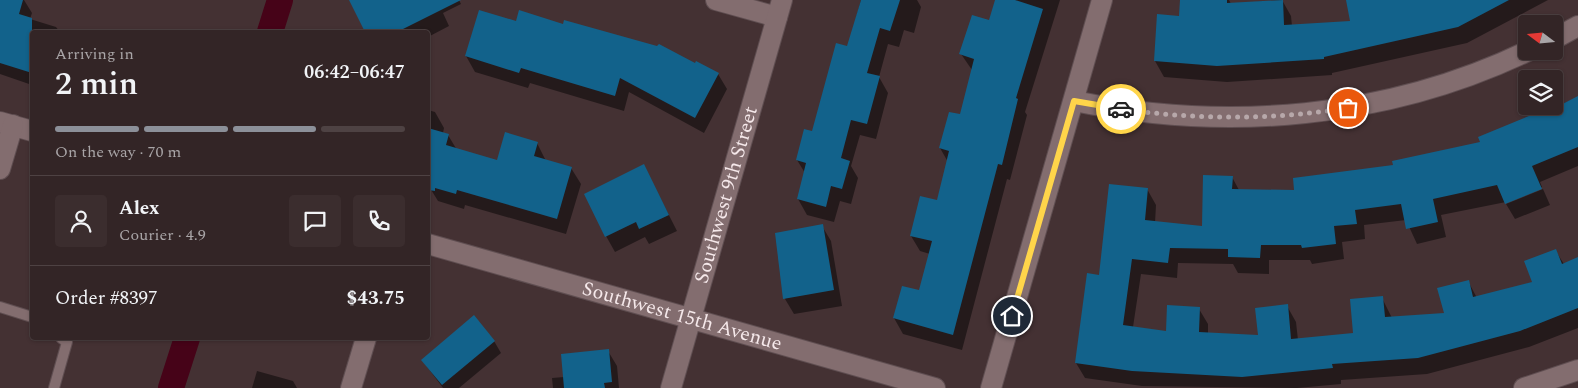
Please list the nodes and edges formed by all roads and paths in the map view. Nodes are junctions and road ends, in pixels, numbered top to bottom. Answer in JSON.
{"nodes":[{"id":1,"x":716,"y":0,"type":"edge"},
{"id":2,"x":1102,"y":0,"type":"edge"},
{"id":3,"x":780,"y":9,"type":"edge"},
{"id":4,"x":1578,"y":26,"type":"edge"},
{"id":5,"x":1563,"y":34,"type":"edge"},
{"id":6,"x":1518,"y":56,"type":"edge"},
{"id":7,"x":1074,"y":101,"type":"junction"},
{"id":8,"x":6,"y":123,"type":"edge"},
{"id":9,"x":30,"y":130,"type":"edge"},
{"id":10,"x":0,"y":169,"type":"edge"},
{"id":11,"x":430,"y":245,"type":"edge"},
{"id":12,"x":0,"y":308,"type":"edge"},
{"id":13,"x":30,"y":316,"type":"edge"},
{"id":14,"x":691,"y":319,"type":"junction"},
{"id":15,"x":64,"y":340,"type":"edge"},
{"id":16,"x":365,"y":340,"type":"edge"},
{"id":17,"x":1578,"y":370,"type":"edge"},
{"id":18,"x":54,"y":388,"type":"edge"},
{"id":19,"x":352,"y":388,"type":"edge"},
{"id":20,"x":671,"y":388,"type":"edge"},
{"id":21,"x":935,"y":388,"type":"edge"},
{"id":22,"x":991,"y":388,"type":"edge"},
{"id":23,"x":1524,"y":388,"type":"edge"}],
"edges":[{"from":1,"to":3,"type":"street"},
{"from":2,"to":7,"type":"street"},
{"from":3,"to":14,"type":"street","name":"Southwest 9th Street"},
{"from":4,"to":5,"type":"street"},
{"from":6,"to":7,"type":"street"},
{"from":7,"to":22,"type":"street"},
{"from":8,"to":9,"type":"street"},
{"from":8,"to":10,"type":"street"},
{"from":11,"to":14,"type":"street","name":"Southwest 15th Avenue"},
{"from":12,"to":13,"type":"lane"},
{"from":14,"to":20,"type":"street","name":"Southwest 9th Street"},
{"from":14,"to":21,"type":"street","name":"Southwest 15th Avenue"},
{"from":15,"to":18,"type":"lane"},
{"from":16,"to":19,"type":"street"},
{"from":17,"to":23,"type":"street"}]}
